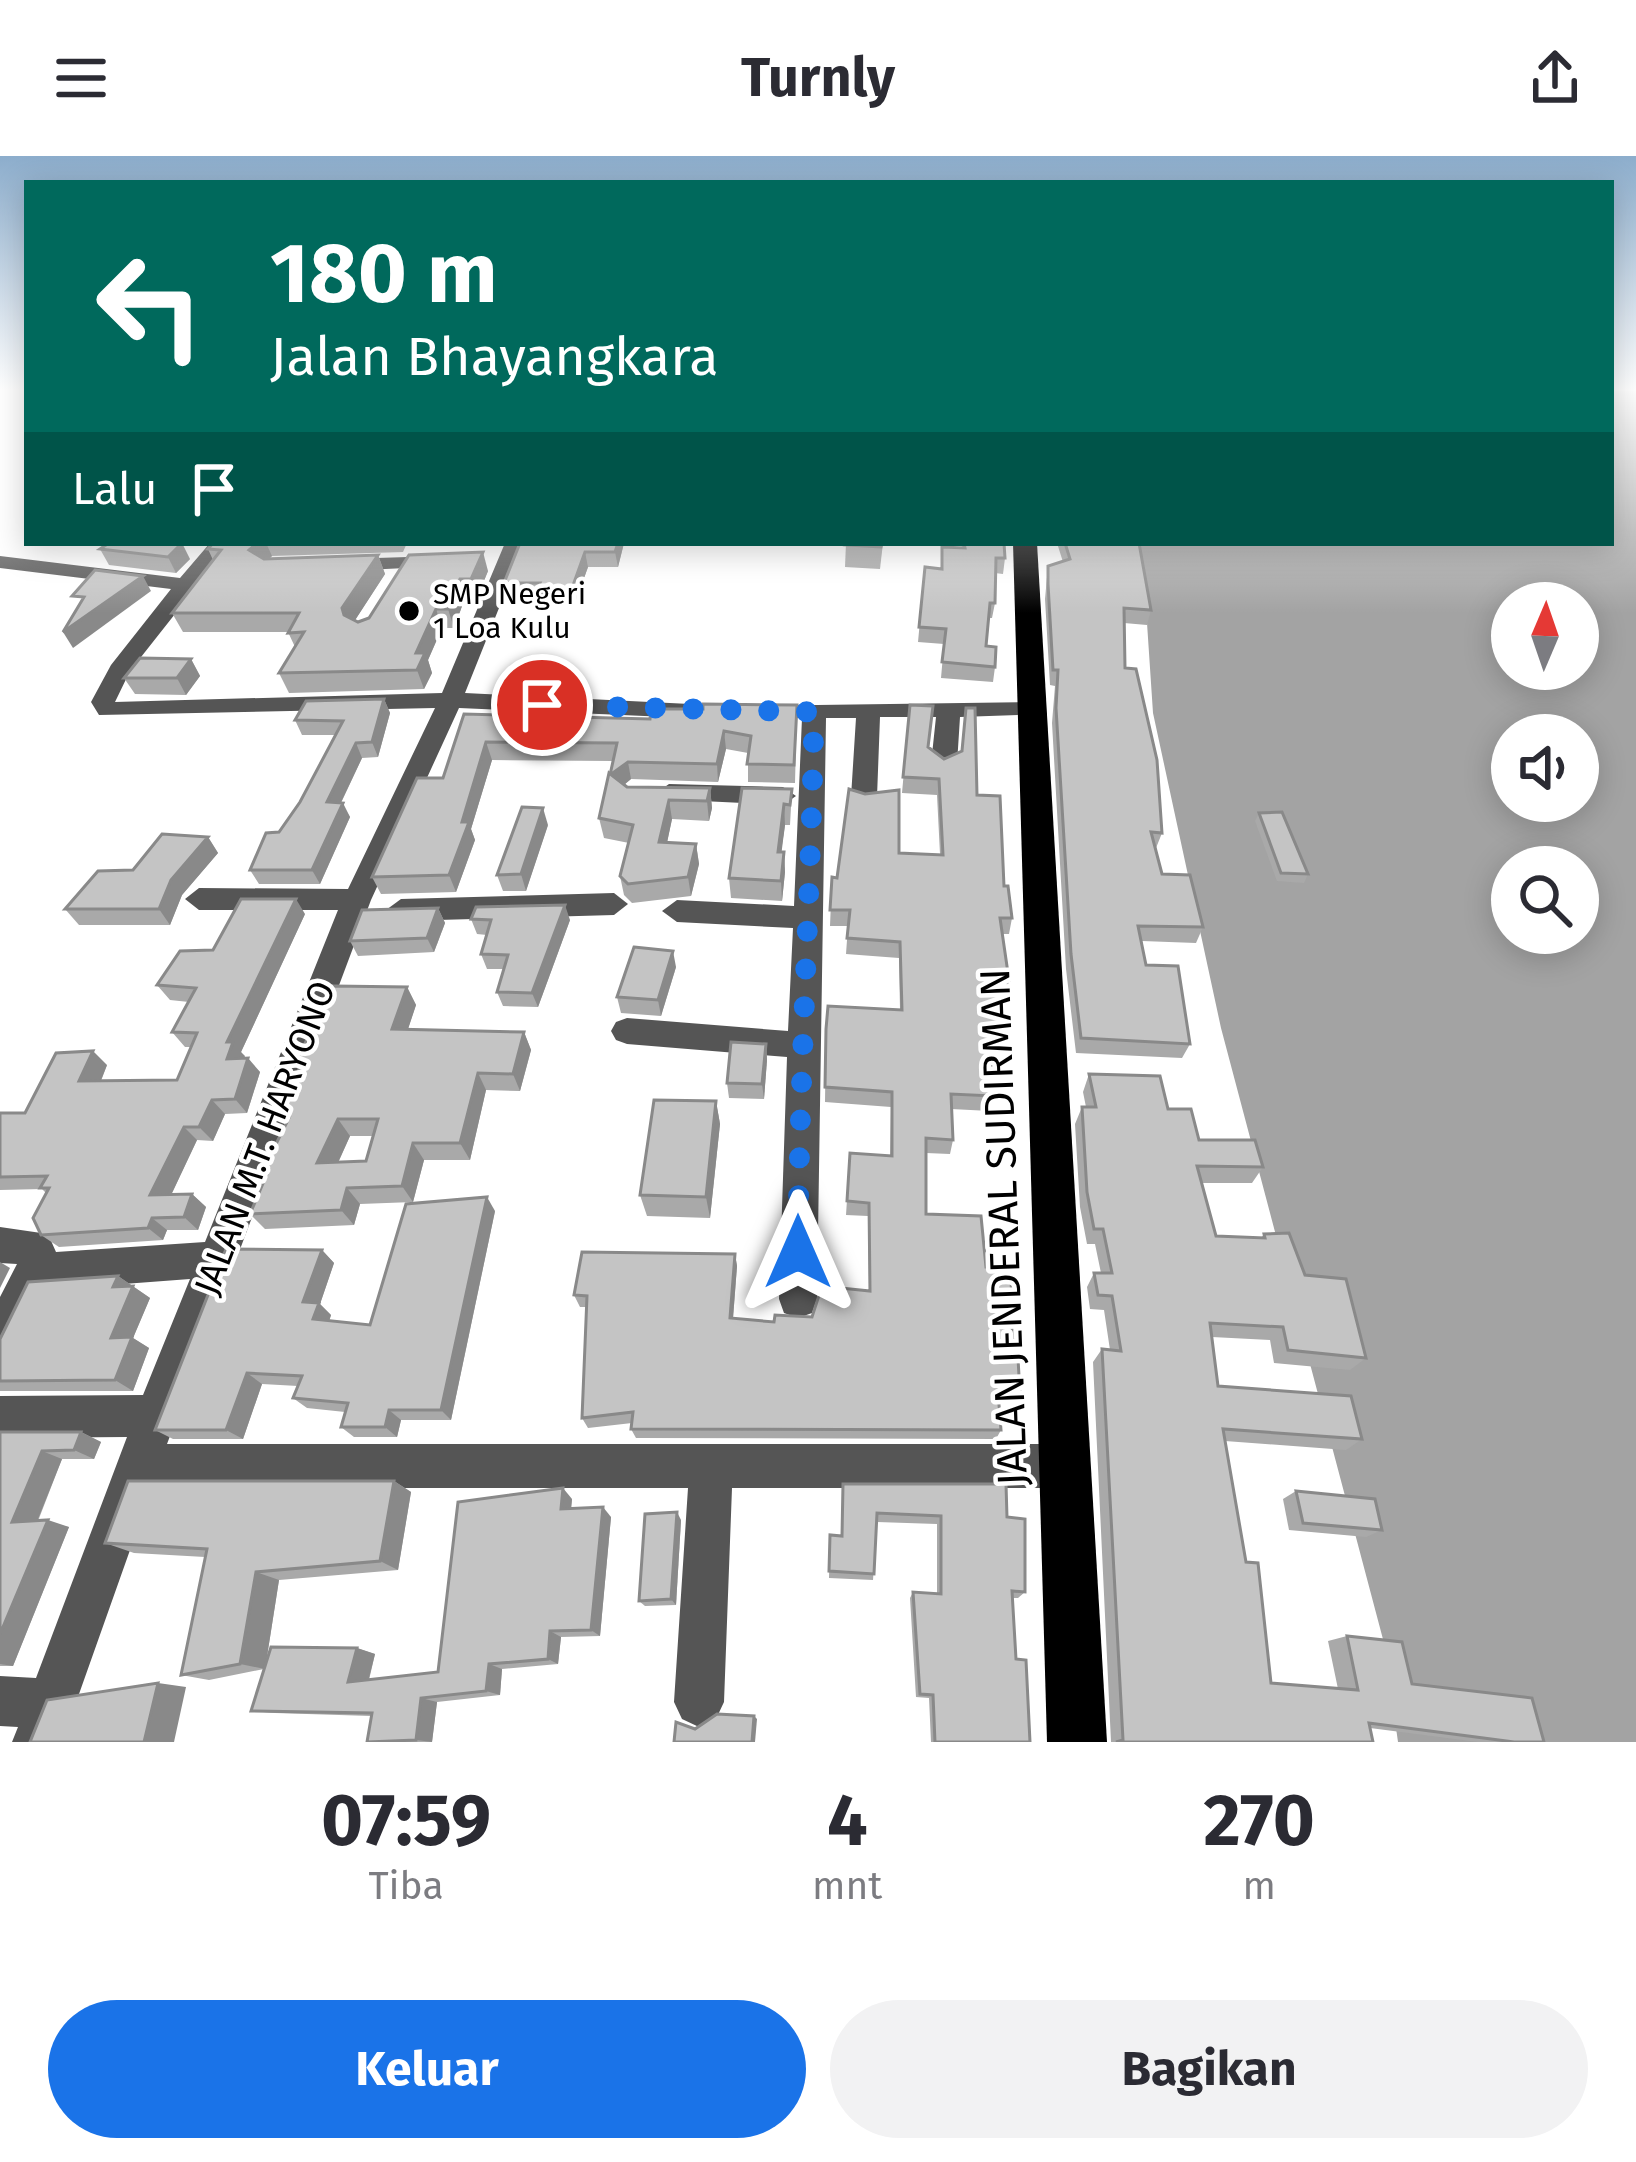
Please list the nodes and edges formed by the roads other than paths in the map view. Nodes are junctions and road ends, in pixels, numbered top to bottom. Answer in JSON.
{"nodes":[{"id":1,"x":218,"y":546,"type":"edge"},
{"id":2,"x":1024,"y":546,"type":"edge"},
{"id":3,"x":495,"y":556,"type":"edge"},
{"id":4,"x":0,"y":562,"type":"edge"},
{"id":5,"x":317,"y":566,"type":"edge"},
{"id":6,"x":185,"y":585,"type":"junction"},
{"id":7,"x":451,"y":700,"type":"junction"},
{"id":8,"x":1034,"y":709,"type":"junction"},
{"id":9,"x":949,"y":710,"type":"junction"},
{"id":10,"x":814,"y":712,"type":"junction"},
{"id":11,"x":868,"y":712,"type":"junction"},
{"id":12,"x":944,"y":764,"type":"edge"},
{"id":13,"x":631,"y":793,"type":"edge"},
{"id":14,"x":813,"y":796,"type":"junction"},
{"id":15,"x":864,"y":797,"type":"edge"},
{"id":16,"x":199,"y":899,"type":"dead end"},
{"id":17,"x":614,"y":904,"type":"dead end"},
{"id":18,"x":355,"y":905,"type":"junction"},
{"id":19,"x":677,"y":911,"type":"dead end"},
{"id":20,"x":811,"y":918,"type":"junction"},
{"id":21,"x":627,"y":1031,"type":"dead end"},
{"id":22,"x":800,"y":1046,"type":"junction"},
{"id":23,"x":0,"y":1245,"type":"edge"},
{"id":24,"x":219,"y":1259,"type":"junction"},
{"id":25,"x":39,"y":1260,"type":"junction"},
{"id":26,"x":798,"y":1298,"type":"dead end"},
{"id":27,"x":0,"y":1339,"type":"edge"},
{"id":28,"x":156,"y":1416,"type":"junction"},
{"id":29,"x":0,"y":1417,"type":"edge"},
{"id":30,"x":137,"y":1466,"type":"junction"},
{"id":31,"x":711,"y":1466,"type":"junction"},
{"id":32,"x":1063,"y":1466,"type":"junction"},
{"id":33,"x":0,"y":1701,"type":"edge"},
{"id":34,"x":699,"y":1702,"type":"dead end"},
{"id":35,"x":45,"y":1723,"type":"edge"},
{"id":36,"x":1077,"y":1742,"type":"edge"}],
"edges":[{"from":1,"to":6,"type":"street"},
{"from":2,"to":8,"type":"highway","name":"JALAN JENDERAL SUDIRMAN"},
{"from":3,"to":5,"type":"street"},
{"from":3,"to":7,"type":"street","name":"JALAN M.T. HARYONO"},
{"from":4,"to":6,"type":"street"},
{"from":6,"to":7,"type":"street"},
{"from":7,"to":10,"type":"street"},
{"from":7,"to":18,"type":"street","name":"JALAN M.T. HARYONO"},
{"from":8,"to":9,"type":"street"},
{"from":8,"to":32,"type":"highway","name":"JALAN JENDERAL SUDIRMAN"},
{"from":9,"to":11,"type":"street"},
{"from":9,"to":12,"type":"street"},
{"from":10,"to":11,"type":"street"},
{"from":10,"to":14,"type":"street"},
{"from":11,"to":15,"type":"street"},
{"from":13,"to":14,"type":"street"},
{"from":14,"to":20,"type":"street"},
{"from":16,"to":18,"type":"street"},
{"from":17,"to":18,"type":"street"},
{"from":18,"to":24,"type":"street","name":"JALAN M.T. HARYONO"},
{"from":19,"to":20,"type":"street"},
{"from":20,"to":22,"type":"street"},
{"from":21,"to":22,"type":"street"},
{"from":22,"to":26,"type":"street"},
{"from":23,"to":25,"type":"street"},
{"from":24,"to":25,"type":"street"},
{"from":24,"to":28,"type":"street","name":"JALAN M.T. HARYONO"},
{"from":25,"to":27,"type":"street"},
{"from":28,"to":29,"type":"street"},
{"from":28,"to":30,"type":"street","name":"JALAN M.T. HARYONO"},
{"from":30,"to":31,"type":"street"},
{"from":30,"to":35,"type":"street","name":"JALAN M.T. HARYONO"},
{"from":31,"to":32,"type":"street"},
{"from":31,"to":34,"type":"street"},
{"from":32,"to":36,"type":"highway","name":"JALAN JENDERAL SUDIRMAN"},
{"from":33,"to":35,"type":"street"}]}
